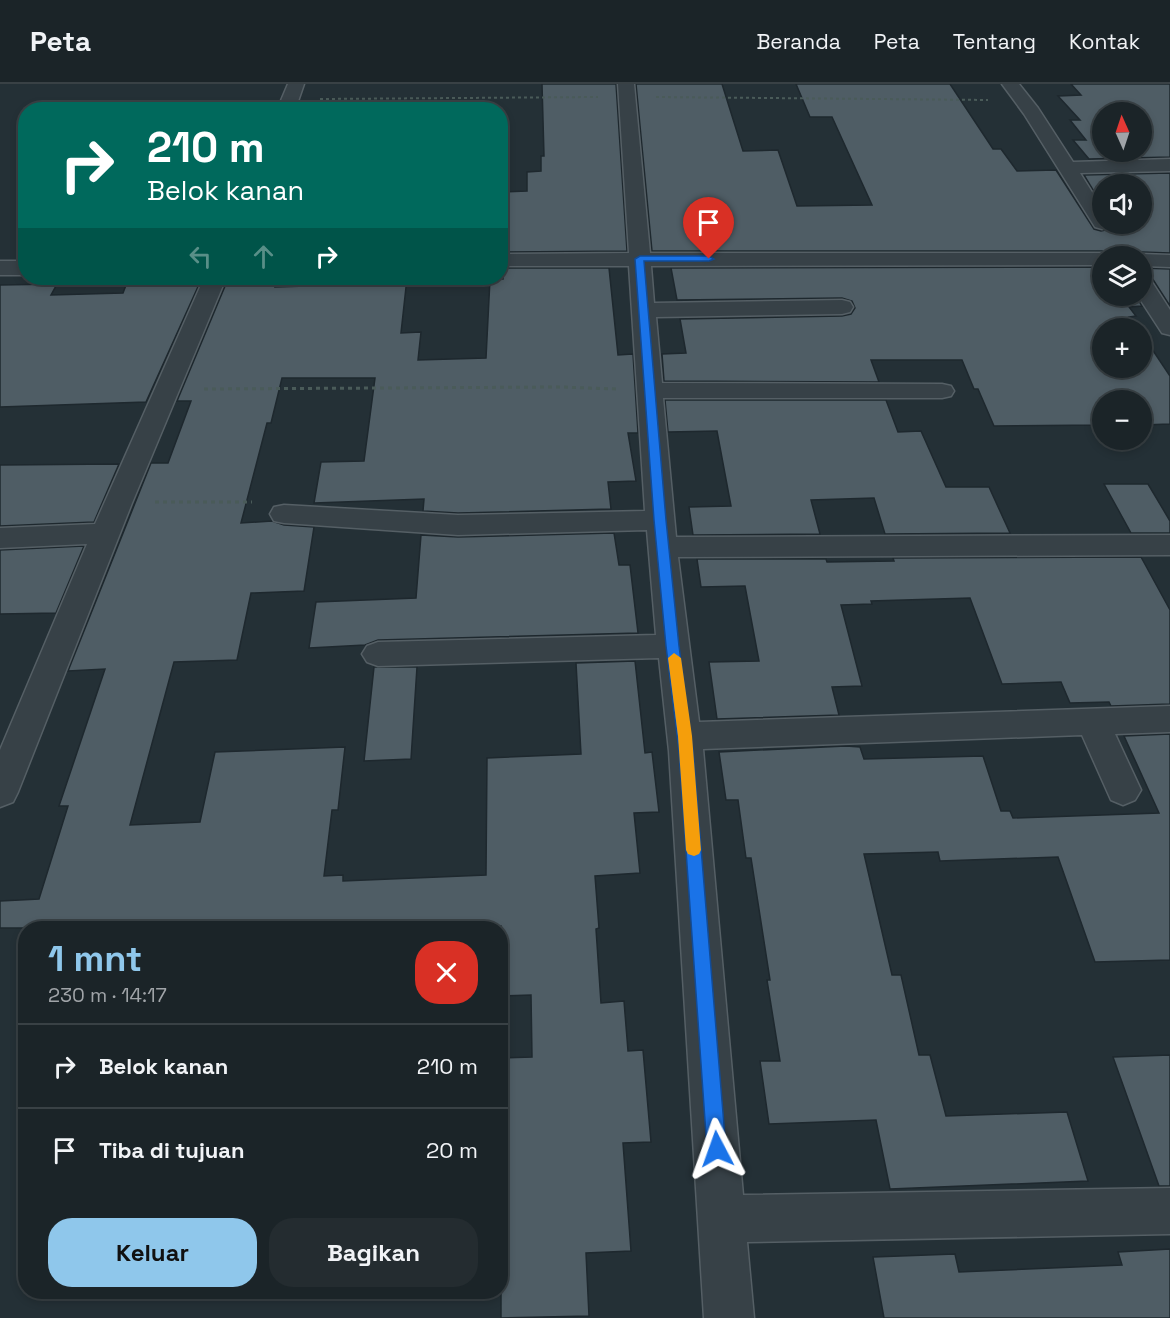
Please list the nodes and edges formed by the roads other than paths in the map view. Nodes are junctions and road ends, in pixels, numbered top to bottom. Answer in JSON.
{"nodes":[{"id":1,"x":1010,"y":84,"type":"edge"},
{"id":2,"x":626,"y":90,"type":"edge"},
{"id":3,"x":1170,"y":165,"type":"edge"},
{"id":4,"x":1067,"y":168,"type":"junction"},
{"id":5,"x":1092,"y":207,"type":"edge"},
{"id":6,"x":640,"y":259,"type":"junction"},
{"id":7,"x":1092,"y":259,"type":"edge"},
{"id":8,"x":508,"y":260,"type":"edge"},
{"id":9,"x":1152,"y":260,"type":"edge"},
{"id":10,"x":1170,"y":261,"type":"edge"},
{"id":11,"x":0,"y":268,"type":"edge"},
{"id":12,"x":18,"y":268,"type":"edge"},
{"id":13,"x":212,"y":285,"type":"edge"},
{"id":14,"x":1152,"y":300,"type":"edge"},
{"id":15,"x":842,"y":307,"type":"dead end"},
{"id":16,"x":644,"y":310,"type":"junction"},
{"id":17,"x":1170,"y":328,"type":"edge"},
{"id":18,"x":651,"y":390,"type":"junction"},
{"id":19,"x":942,"y":391,"type":"dead end"},
{"id":20,"x":284,"y":514,"type":"road end"},
{"id":21,"x":105,"y":533,"type":"junction"},
{"id":22,"x":662,"y":534,"type":"junction"},
{"id":23,"x":0,"y":538,"type":"edge"},
{"id":24,"x":1170,"y":545,"type":"edge"},
{"id":25,"x":673,"y":646,"type":"junction"},
{"id":26,"x":378,"y":654,"type":"dead end"},
{"id":27,"x":1170,"y":719,"type":"edge"},
{"id":28,"x":1092,"y":721,"type":"junction"},
{"id":29,"x":685,"y":736,"type":"junction"},
{"id":30,"x":1123,"y":790,"type":"dead end"},
{"id":31,"x":0,"y":792,"type":"edge"},
{"id":32,"x":1170,"y":1211,"type":"edge"},
{"id":33,"x":722,"y":1219,"type":"junction"},
{"id":34,"x":729,"y":1318,"type":"edge"}],
"edges":[{"from":1,"to":4,"type":"street"},
{"from":2,"to":6,"type":"street"},
{"from":3,"to":4,"type":"street"},
{"from":4,"to":5,"type":"street"},
{"from":6,"to":7,"type":"street"},
{"from":6,"to":8,"type":"street"},
{"from":6,"to":16,"type":"street"},
{"from":9,"to":10,"type":"street"},
{"from":11,"to":12,"type":"street"},
{"from":13,"to":21,"type":"street"},
{"from":14,"to":17,"type":"street"},
{"from":15,"to":16,"type":"street"},
{"from":16,"to":18,"type":"street"},
{"from":18,"to":19,"type":"street"},
{"from":18,"to":22,"type":"street"},
{"from":20,"to":22,"type":"street"},
{"from":21,"to":23,"type":"street"},
{"from":21,"to":31,"type":"street"},
{"from":22,"to":24,"type":"street"},
{"from":22,"to":25,"type":"street"},
{"from":25,"to":26,"type":"street"},
{"from":25,"to":29,"type":"street"},
{"from":27,"to":28,"type":"street"},
{"from":28,"to":29,"type":"street"},
{"from":28,"to":30,"type":"street"},
{"from":29,"to":33,"type":"street"},
{"from":32,"to":33,"type":"street"},
{"from":33,"to":34,"type":"street"}]}
